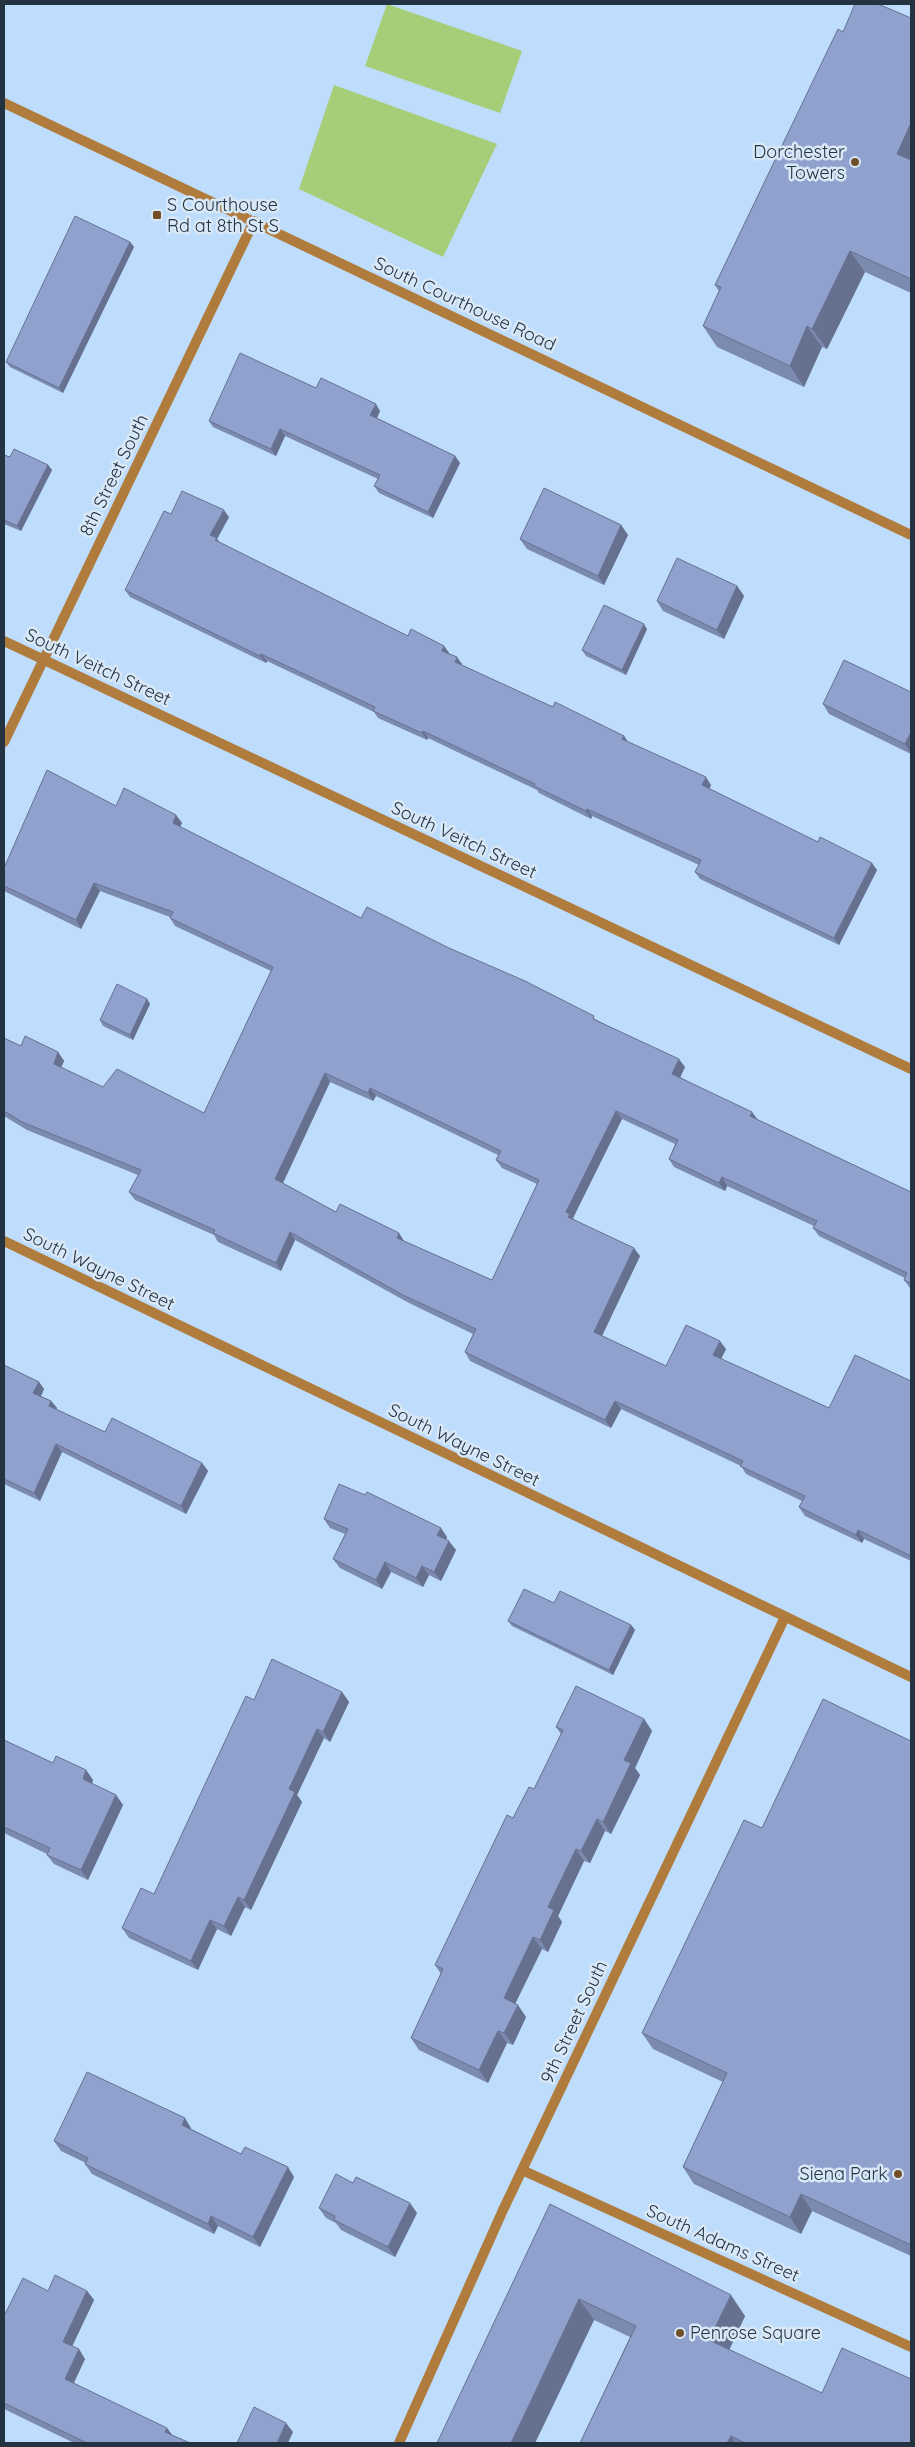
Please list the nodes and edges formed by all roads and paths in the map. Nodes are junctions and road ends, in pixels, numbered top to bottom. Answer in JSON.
{"nodes":[{"id":1,"x":4,"y":103,"type":"edge"},
{"id":2,"x":254,"y":222,"type":"junction"},
{"id":3,"x":911,"y":535,"type":"edge"},
{"id":4,"x":4,"y":641,"type":"edge"},
{"id":5,"x":43,"y":659,"type":"junction"},
{"id":6,"x":4,"y":742,"type":"edge"},
{"id":7,"x":911,"y":1069,"type":"edge"},
{"id":8,"x":4,"y":1241,"type":"edge"},
{"id":9,"x":785,"y":1617,"type":"junction"},
{"id":10,"x":911,"y":1677,"type":"edge"},
{"id":11,"x":522,"y":2170,"type":"junction"},
{"id":12,"x":911,"y":2346,"type":"edge"},
{"id":13,"x":399,"y":2443,"type":"edge"}],
"edges":[{"from":1,"to":2,"type":"street","name":"South Courthouse Road"},
{"from":2,"to":3,"type":"street","name":"South Courthouse Road"},
{"from":2,"to":5,"type":"street","name":"8th Street South"},
{"from":4,"to":5,"type":"street","name":"South Veitch Street"},
{"from":5,"to":6,"type":"street","name":"8th Street South"},
{"from":5,"to":7,"type":"street","name":"South Veitch Street"},
{"from":8,"to":9,"type":"street","name":"South Wayne Street"},
{"from":9,"to":10,"type":"street","name":"South Wayne Street"},
{"from":9,"to":11,"type":"street","name":"9th Street South"},
{"from":11,"to":12,"type":"street","name":"South Adams Street"},
{"from":11,"to":13,"type":"street","name":"9th Street South"}]}
